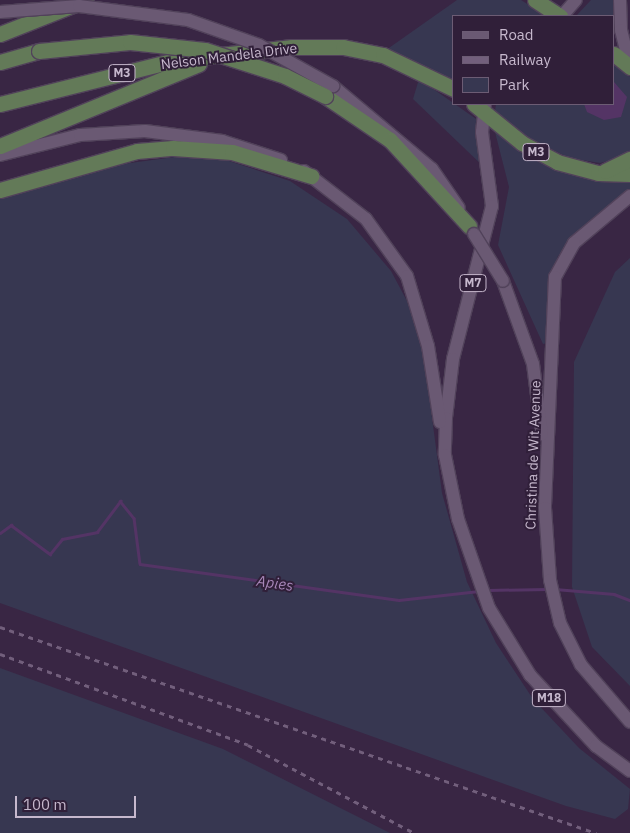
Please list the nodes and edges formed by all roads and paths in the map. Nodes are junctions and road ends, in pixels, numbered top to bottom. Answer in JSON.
{"nodes":[{"id":1,"x":86,"y":0,"type":"edge"},
{"id":2,"x":535,"y":0,"type":"edge"},
{"id":3,"x":576,"y":0,"type":"edge"},
{"id":4,"x":620,"y":0,"type":"edge"},
{"id":5,"x":0,"y":12,"type":"edge"},
{"id":6,"x":559,"y":15,"type":"edge"},
{"id":7,"x":562,"y":15,"type":"edge"},
{"id":8,"x":0,"y":34,"type":"edge"},
{"id":9,"x":246,"y":51,"type":"junction"},
{"id":10,"x":615,"y":55,"type":"edge"},
{"id":11,"x":0,"y":62,"type":"edge"},
{"id":12,"x":630,"y":66,"type":"edge"},
{"id":13,"x":452,"y":88,"type":"edge"},
{"id":14,"x":329,"y":91,"type":"junction"},
{"id":15,"x":0,"y":104,"type":"edge"},
{"id":16,"x":481,"y":106,"type":"edge"},
{"id":17,"x":0,"y":146,"type":"edge"},
{"id":18,"x":0,"y":155,"type":"edge"},
{"id":19,"x":630,"y":159,"type":"edge"},
{"id":20,"x":598,"y":173,"type":"junction"},
{"id":21,"x":630,"y":174,"type":"edge"},
{"id":22,"x":311,"y":176,"type":"junction"},
{"id":23,"x":0,"y":190,"type":"edge"},
{"id":24,"x":630,"y":196,"type":"edge"},
{"id":25,"x":472,"y":230,"type":"joint"},
{"id":26,"x":445,"y":455,"type":"junction"},
{"id":27,"x":546,"y":481,"type":"junction"},
{"id":28,"x":630,"y":722,"type":"edge"},
{"id":29,"x":630,"y":771,"type":"edge"}],
"edges":[{"from":1,"to":8,"type":"highway"},
{"from":2,"to":6,"type":"highway"},
{"from":3,"to":7,"type":"main road"},
{"from":4,"to":12,"type":"main road"},
{"from":5,"to":14,"type":"main road","bridge":true},
{"from":9,"to":13,"type":"highway","name":"Nelson Mandela Drive","number":"M3"},
{"from":9,"to":15,"type":"highway","name":"Nelson Mandela Drive","number":"M3"},
{"from":9,"to":17,"type":"highway"},
{"from":10,"to":12,"type":"highway"},
{"from":11,"to":14,"type":"highway","bridge":true},
{"from":14,"to":25,"type":"highway"},
{"from":16,"to":20,"type":"highway","number":"M3"},
{"from":16,"to":26,"type":"main road","number":"M7"},
{"from":18,"to":22,"type":"main road"},
{"from":19,"to":20,"type":"highway"},
{"from":20,"to":21,"type":"highway","number":"M3"},
{"from":22,"to":23,"type":"highway"},
{"from":22,"to":26,"type":"main road"},
{"from":24,"to":27,"type":"main road","name":"Christina de Wit Avenue"},
{"from":25,"to":27,"type":"main road","bridge":true},
{"from":26,"to":29,"type":"main road","number":"M18"},
{"from":27,"to":28,"type":"main road","name":"Christina de Wit Avenue"}]}
